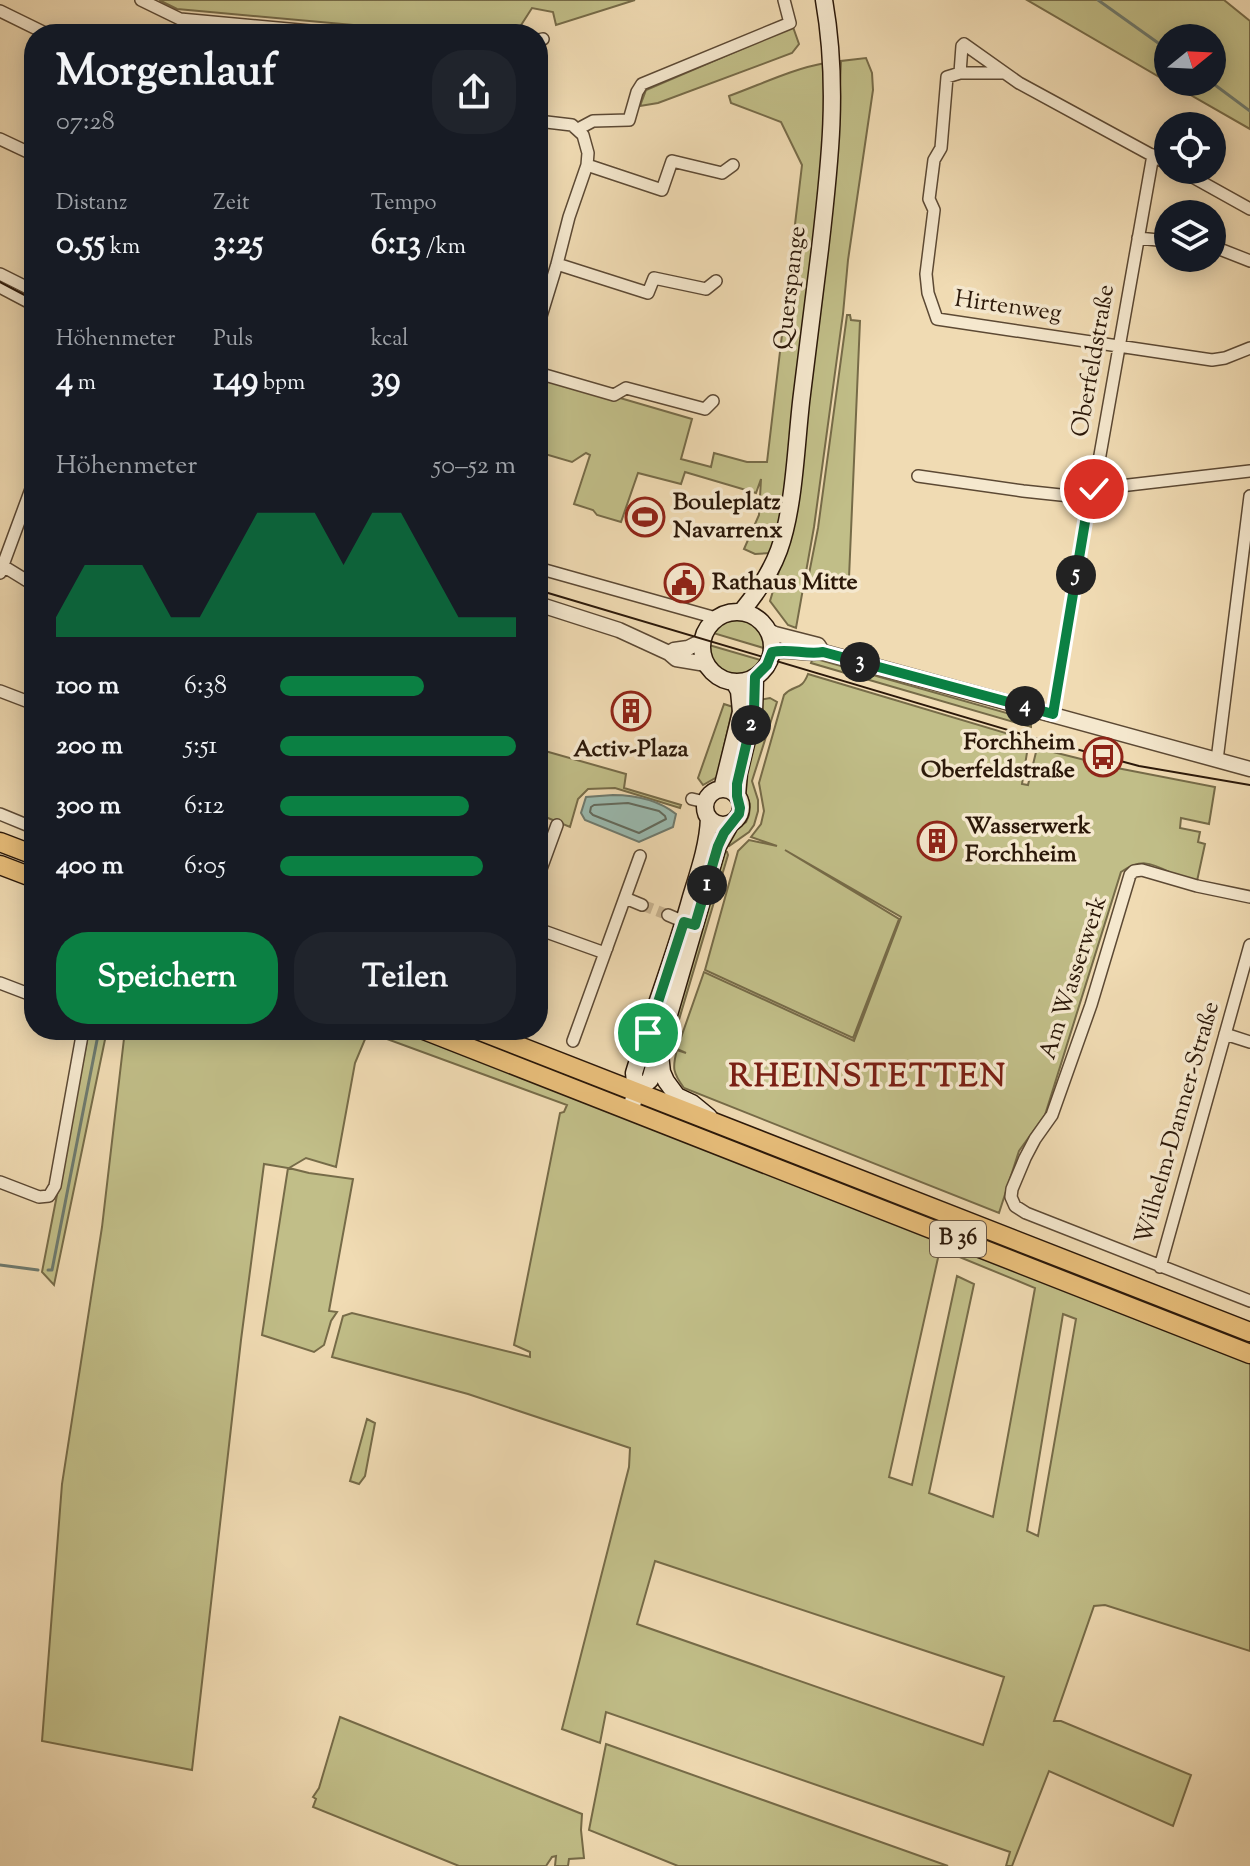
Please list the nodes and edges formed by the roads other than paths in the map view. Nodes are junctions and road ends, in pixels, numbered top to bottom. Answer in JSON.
{"nodes":[{"id":1,"x":141,"y":0,"type":"edge"},
{"id":2,"x":784,"y":0,"type":"edge"},
{"id":3,"x":824,"y":0,"type":"edge"},
{"id":4,"x":0,"y":11,"type":"edge"},
{"id":5,"x":27,"y":24,"type":"edge"},
{"id":6,"x":234,"y":24,"type":"edge"},
{"id":7,"x":960,"y":73,"type":"junction"},
{"id":8,"x":1004,"y":73,"type":"junction"},
{"id":9,"x":548,"y":121,"type":"edge"},
{"id":10,"x":578,"y":129,"type":"junction"},
{"id":11,"x":0,"y":139,"type":"edge"},
{"id":12,"x":24,"y":150,"type":"edge"},
{"id":13,"x":1153,"y":155,"type":"joint"},
{"id":14,"x":587,"y":165,"type":"junction"},
{"id":15,"x":733,"y":165,"type":"dead end"},
{"id":16,"x":1205,"y":184,"type":"edge"},
{"id":17,"x":1250,"y":209,"type":"edge"},
{"id":18,"x":1138,"y":238,"type":"junction"},
{"id":19,"x":1154,"y":240,"type":"edge"},
{"id":20,"x":1226,"y":252,"type":"edge"},
{"id":21,"x":1250,"y":261,"type":"edge"},
{"id":22,"x":557,"y":264,"type":"junction"},
{"id":23,"x":0,"y":274,"type":"edge"},
{"id":24,"x":716,"y":281,"type":"dead end"},
{"id":25,"x":24,"y":285,"type":"edge"},
{"id":26,"x":0,"y":287,"type":"edge"},
{"id":27,"x":548,"y":293,"type":"edge"},
{"id":28,"x":24,"y":300,"type":"edge"},
{"id":29,"x":1120,"y":346,"type":"junction"},
{"id":30,"x":1250,"y":348,"type":"edge"},
{"id":31,"x":548,"y":376,"type":"edge"},
{"id":32,"x":713,"y":401,"type":"dead end"},
{"id":33,"x":1250,"y":471,"type":"edge"},
{"id":34,"x":918,"y":476,"type":"dead end"},
{"id":35,"x":1092,"y":493,"type":"junction"},
{"id":36,"x":1250,"y":496,"type":"edge"},
{"id":37,"x":24,"y":508,"type":"edge"},
{"id":38,"x":1,"y":570,"type":"edge"},
{"id":39,"x":548,"y":571,"type":"edge"},
{"id":40,"x":767,"y":578,"type":"junction"},
{"id":41,"x":24,"y":580,"type":"edge"},
{"id":42,"x":548,"y":607,"type":"edge"},
{"id":43,"x":741,"y":612,"type":"junction"},
{"id":44,"x":716,"y":618,"type":"junction"},
{"id":45,"x":764,"y":626,"type":"junction"},
{"id":46,"x":702,"y":641,"type":"junction"},
{"id":47,"x":772,"y":652,"type":"junction"},
{"id":48,"x":823,"y":652,"type":"junction"},
{"id":49,"x":669,"y":653,"type":"junction"},
{"id":50,"x":706,"y":664,"type":"junction"},
{"id":51,"x":755,"y":677,"type":"junction"},
{"id":52,"x":734,"y":682,"type":"junction"},
{"id":53,"x":0,"y":691,"type":"edge"},
{"id":54,"x":24,"y":700,"type":"edge"},
{"id":55,"x":1053,"y":714,"type":"junction"},
{"id":56,"x":1217,"y":760,"type":"junction"},
{"id":57,"x":1250,"y":769,"type":"edge"},
{"id":58,"x":729,"y":792,"type":"junction"},
{"id":59,"x":702,"y":807,"type":"junction"},
{"id":60,"x":0,"y":814,"type":"edge"},
{"id":61,"x":731,"y":823,"type":"junction"},
{"id":62,"x":24,"y":824,"type":"edge"},
{"id":63,"x":557,"y":825,"type":"dead end"},
{"id":64,"x":0,"y":842,"type":"edge"},
{"id":65,"x":548,"y":850,"type":"edge"},
{"id":66,"x":24,"y":851,"type":"edge"},
{"id":67,"x":640,"y":856,"type":"dead end"},
{"id":68,"x":0,"y":865,"type":"edge"},
{"id":69,"x":24,"y":874,"type":"edge"},
{"id":70,"x":1250,"y":897,"type":"edge"},
{"id":71,"x":625,"y":898,"type":"junction"},
{"id":72,"x":642,"y":905,"type":"tunnel mouth"},
{"id":73,"x":668,"y":915,"type":"tunnel mouth"},
{"id":74,"x":690,"y":924,"type":"junction"},
{"id":75,"x":548,"y":933,"type":"edge"},
{"id":76,"x":1250,"y":945,"type":"edge"},
{"id":77,"x":607,"y":948,"type":"junction"},
{"id":78,"x":0,"y":983,"type":"edge"},
{"id":79,"x":24,"y":992,"type":"edge"},
{"id":80,"x":1225,"y":1034,"type":"junction"},
{"id":81,"x":81,"y":1040,"type":"edge"},
{"id":82,"x":449,"y":1040,"type":"edge"},
{"id":83,"x":503,"y":1040,"type":"edge"},
{"id":84,"x":573,"y":1041,"type":"dead end"},
{"id":85,"x":1250,"y":1042,"type":"edge"},
{"id":86,"x":659,"y":1052,"type":"junction"},
{"id":87,"x":636,"y":1092,"type":"junction"},
{"id":88,"x":630,"y":1111,"type":"junction"},
{"id":89,"x":720,"y":1125,"type":"junction"},
{"id":90,"x":0,"y":1182,"type":"edge"},
{"id":91,"x":1160,"y":1267,"type":"junction"},
{"id":92,"x":1250,"y":1301,"type":"edge"},
{"id":93,"x":1250,"y":1332,"type":"edge"},
{"id":94,"x":1250,"y":1354,"type":"edge"}],
"edges":[{"from":1,"to":6,"type":"street"},
{"from":2,"to":10,"type":"street"},
{"from":3,"to":40,"type":"main road","name":"Querspange"},
{"from":4,"to":5,"type":"street"},
{"from":7,"to":8,"type":"street"},
{"from":7,"to":8,"type":"street"},
{"from":7,"to":29,"type":"street","name":"Hirtenweg"},
{"from":8,"to":13,"type":"street"},
{"from":9,"to":10,"type":"street"},
{"from":10,"to":14,"type":"street"},
{"from":11,"to":12,"type":"street"},
{"from":13,"to":18,"type":"street","name":"Oberfeldstraße"},
{"from":14,"to":15,"type":"street"},
{"from":14,"to":22,"type":"street"},
{"from":16,"to":17,"type":"street"},
{"from":18,"to":19,"type":"street"},
{"from":18,"to":29,"type":"street","name":"Oberfeldstraße"},
{"from":20,"to":21,"type":"street"},
{"from":22,"to":24,"type":"street"},
{"from":22,"to":27,"type":"street"},
{"from":23,"to":25,"type":"street"},
{"from":26,"to":28,"type":"street"},
{"from":29,"to":30,"type":"street"},
{"from":29,"to":35,"type":"street","name":"Oberfeldstraße"},
{"from":31,"to":32,"type":"street"},
{"from":33,"to":35,"type":"street"},
{"from":34,"to":35,"type":"street"},
{"from":35,"to":55,"type":"street","name":"Oberfeldstraße"},
{"from":36,"to":56,"type":"street"},
{"from":37,"to":38,"type":"street"},
{"from":38,"to":41,"type":"street"},
{"from":39,"to":44,"type":"street"},
{"from":40,"to":43,"type":"main road"},
{"from":40,"to":45,"type":"main road"},
{"from":42,"to":49,"type":"street"},
{"from":43,"to":44,"type":"main road"},
{"from":43,"to":45,"type":"main road"},
{"from":44,"to":46,"type":"main road"},
{"from":45,"to":47,"type":"main road"},
{"from":45,"to":48,"type":"street"},
{"from":46,"to":49,"type":"street"},
{"from":46,"to":50,"type":"main road"},
{"from":47,"to":48,"type":"street"},
{"from":47,"to":51,"type":"main road"},
{"from":48,"to":55,"type":"street"},
{"from":49,"to":50,"type":"street"},
{"from":50,"to":52,"type":"main road"},
{"from":51,"to":52,"type":"main road"},
{"from":51,"to":58,"type":"main road"},
{"from":52,"to":58,"type":"main road"},
{"from":53,"to":54,"type":"street"},
{"from":55,"to":56,"type":"street"},
{"from":56,"to":57,"type":"street"},
{"from":58,"to":59,"type":"main road"},
{"from":58,"to":61,"type":"main road"},
{"from":59,"to":61,"type":"main road"},
{"from":59,"to":74,"type":"main road"},
{"from":60,"to":62,"type":"street"},
{"from":61,"to":74,"type":"main road"},
{"from":63,"to":65,"type":"street"},
{"from":64,"to":66,"type":"main road"},
{"from":67,"to":71,"type":"street"},
{"from":68,"to":69,"type":"main road"},
{"from":70,"to":91,"type":"street","name":"Am Wasserwerk"},
{"from":71,"to":72,"type":"street"},
{"from":71,"to":77,"type":"street"},
{"from":73,"to":74,"type":"street"},
{"from":74,"to":86,"type":"main road"},
{"from":74,"to":87,"type":"main road"},
{"from":75,"to":77,"type":"street"},
{"from":76,"to":80,"type":"street","name":"Wilhelm-Danner-Straße"},
{"from":77,"to":84,"type":"street"},
{"from":78,"to":79,"type":"street"},
{"from":80,"to":85,"type":"street"},
{"from":80,"to":91,"type":"street","name":"Wilhelm-Danner-Straße"},
{"from":81,"to":90,"type":"street"},
{"from":82,"to":88,"type":"main road","number":"B 36"},
{"from":83,"to":87,"type":"main road","number":"B 36"},
{"from":86,"to":87,"type":"main road"},
{"from":86,"to":89,"type":"main road"},
{"from":87,"to":88,"type":"main road"},
{"from":87,"to":89,"type":"main road","number":"B 36"},
{"from":88,"to":94,"type":"main road","number":"B 36"},
{"from":89,"to":93,"type":"main road","number":"B 36"},
{"from":91,"to":92,"type":"street"}]}
